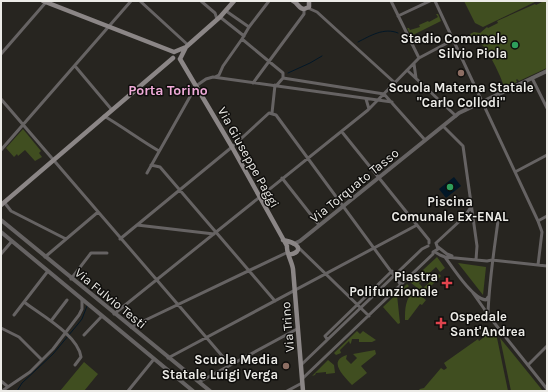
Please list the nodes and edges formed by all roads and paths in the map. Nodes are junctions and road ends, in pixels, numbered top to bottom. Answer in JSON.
{"nodes":[{"id":1,"x":45,"y":1,"type":"edge"},
{"id":2,"x":132,"y":1,"type":"edge"},
{"id":3,"x":140,"y":1,"type":"edge"},
{"id":4,"x":201,"y":1,"type":"edge"},
{"id":5,"x":234,"y":1,"type":"edge"},
{"id":6,"x":269,"y":1,"type":"edge"},
{"id":7,"x":293,"y":1,"type":"edge"},
{"id":8,"x":391,"y":1,"type":"edge"},
{"id":9,"x":430,"y":1,"type":"edge"},
{"id":10,"x":435,"y":1,"type":"edge"},
{"id":11,"x":311,"y":2,"type":"edge"},
{"id":12,"x":299,"y":3,"type":"edge"},
{"id":13,"x":306,"y":9,"type":"junction"},
{"id":14,"x":226,"y":11,"type":"junction"},
{"id":15,"x":398,"y":16,"type":"junction"},
{"id":16,"x":219,"y":18,"type":"junction"},
{"id":17,"x":109,"y":27,"type":"junction"},
{"id":18,"x":249,"y":28,"type":"junction"},
{"id":19,"x":243,"y":38,"type":"junction"},
{"id":20,"x":454,"y":42,"type":"junction"},
{"id":21,"x":187,"y":46,"type":"junction"},
{"id":22,"x":1,"y":54,"type":"edge"},
{"id":23,"x":178,"y":54,"type":"junction"},
{"id":24,"x":419,"y":58,"type":"junction"},
{"id":25,"x":269,"y":62,"type":"junction"},
{"id":26,"x":414,"y":64,"type":"junction"},
{"id":27,"x":75,"y":66,"type":"junction"},
{"id":28,"x":407,"y":70,"type":"junction"},
{"id":29,"x":547,"y":71,"type":"edge"},
{"id":30,"x":215,"y":77,"type":"junction"},
{"id":31,"x":283,"y":78,"type":"junction"},
{"id":32,"x":416,"y":78,"type":"junction"},
{"id":33,"x":532,"y":78,"type":"junction"},
{"id":34,"x":253,"y":82,"type":"junction"},
{"id":35,"x":395,"y":83,"type":"junction"},
{"id":36,"x":196,"y":86,"type":"junction"},
{"id":37,"x":276,"y":86,"type":"junction"},
{"id":38,"x":384,"y":94,"type":"junction"},
{"id":39,"x":366,"y":98,"type":"junction"},
{"id":40,"x":1,"y":99,"type":"edge"},
{"id":41,"x":377,"y":100,"type":"junction"},
{"id":42,"x":392,"y":102,"type":"junction"},
{"id":43,"x":482,"y":102,"type":"junction"},
{"id":44,"x":547,"y":108,"type":"edge"},
{"id":45,"x":369,"y":109,"type":"junction"},
{"id":46,"x":112,"y":110,"type":"junction"},
{"id":47,"x":272,"y":113,"type":"junction"},
{"id":48,"x":458,"y":115,"type":"junction"},
{"id":49,"x":104,"y":116,"type":"junction"},
{"id":50,"x":24,"y":125,"type":"junction"},
{"id":51,"x":444,"y":126,"type":"junction"},
{"id":52,"x":342,"y":132,"type":"junction"},
{"id":53,"x":425,"y":140,"type":"junction"},
{"id":54,"x":232,"y":148,"type":"junction"},
{"id":55,"x":1,"y":150,"type":"edge"},
{"id":56,"x":159,"y":151,"type":"junction"},
{"id":57,"x":547,"y":155,"type":"edge"},
{"id":58,"x":308,"y":158,"type":"junction"},
{"id":59,"x":54,"y":160,"type":"junction"},
{"id":60,"x":151,"y":165,"type":"junction"},
{"id":61,"x":516,"y":172,"type":"junction"},
{"id":62,"x":147,"y":173,"type":"dead end"},
{"id":63,"x":282,"y":178,"type":"junction"},
{"id":64,"x":378,"y":178,"type":"junction"},
{"id":65,"x":180,"y":190,"type":"junction"},
{"id":66,"x":259,"y":197,"type":"junction"},
{"id":67,"x":2,"y":203,"type":"edge"},
{"id":68,"x":343,"y":206,"type":"junction"},
{"id":69,"x":471,"y":206,"type":"junction"},
{"id":70,"x":98,"y":212,"type":"junction"},
{"id":71,"x":547,"y":216,"type":"edge"},
{"id":72,"x":1,"y":220,"type":"edge"},
{"id":73,"x":498,"y":221,"type":"dead end"},
{"id":74,"x":538,"y":221,"type":"junction"},
{"id":75,"x":137,"y":225,"type":"junction"},
{"id":76,"x":319,"y":225,"type":"junction"},
{"id":77,"x":417,"y":225,"type":"junction"},
{"id":78,"x":1,"y":232,"type":"edge"},
{"id":79,"x":215,"y":233,"type":"junction"},
{"id":80,"x":66,"y":239,"type":"junction"},
{"id":81,"x":120,"y":239,"type":"junction"},
{"id":82,"x":12,"y":241,"type":"junction"},
{"id":83,"x":436,"y":242,"type":"junction"},
{"id":84,"x":428,"y":244,"type":"junction"},
{"id":85,"x":293,"y":245,"type":"junction"},
{"id":86,"x":438,"y":247,"type":"junction"},
{"id":87,"x":374,"y":248,"type":"junction"},
{"id":88,"x":434,"y":252,"type":"junction"},
{"id":89,"x":107,"y":253,"type":"dead end"},
{"id":90,"x":288,"y":253,"type":"junction"},
{"id":91,"x":1,"y":254,"type":"edge"},
{"id":92,"x":295,"y":254,"type":"junction"},
{"id":93,"x":305,"y":254,"type":"junction"},
{"id":94,"x":45,"y":257,"type":"junction"},
{"id":95,"x":445,"y":257,"type":"junction"},
{"id":96,"x":456,"y":257,"type":"junction"},
{"id":97,"x":476,"y":260,"type":"junction"},
{"id":98,"x":492,"y":260,"type":"junction"},
{"id":99,"x":292,"y":262,"type":"junction"},
{"id":100,"x":538,"y":265,"type":"junction"},
{"id":101,"x":547,"y":266,"type":"edge"},
{"id":102,"x":249,"y":270,"type":"junction"},
{"id":103,"x":48,"y":271,"type":"junction"},
{"id":104,"x":392,"y":271,"type":"junction"},
{"id":105,"x":326,"y":274,"type":"junction"},
{"id":106,"x":395,"y":275,"type":"junction"},
{"id":107,"x":71,"y":278,"type":"junction"},
{"id":108,"x":156,"y":280,"type":"junction"},
{"id":109,"x":401,"y":285,"type":"junction"},
{"id":110,"x":295,"y":291,"type":"junction"},
{"id":111,"x":474,"y":293,"type":"junction"},
{"id":112,"x":489,"y":296,"type":"junction"},
{"id":113,"x":82,"y":299,"type":"junction"},
{"id":114,"x":67,"y":300,"type":"dead end"},
{"id":115,"x":275,"y":301,"type":"junction"},
{"id":116,"x":24,"y":302,"type":"junction"},
{"id":117,"x":178,"y":304,"type":"junction"},
{"id":118,"x":358,"y":304,"type":"junction"},
{"id":119,"x":361,"y":307,"type":"junction"},
{"id":120,"x":114,"y":314,"type":"junction"},
{"id":121,"x":488,"y":314,"type":"junction"},
{"id":122,"x":14,"y":315,"type":"dead end"},
{"id":123,"x":102,"y":316,"type":"junction"},
{"id":124,"x":369,"y":316,"type":"junction"},
{"id":125,"x":51,"y":321,"type":"junction"},
{"id":126,"x":131,"y":327,"type":"junction"},
{"id":127,"x":1,"y":328,"type":"edge"},
{"id":128,"x":297,"y":329,"type":"junction"},
{"id":129,"x":67,"y":334,"type":"junction"},
{"id":130,"x":84,"y":335,"type":"dead end"},
{"id":131,"x":206,"y":338,"type":"junction"},
{"id":132,"x":327,"y":339,"type":"junction"},
{"id":133,"x":547,"y":346,"type":"edge"},
{"id":134,"x":168,"y":358,"type":"junction"},
{"id":135,"x":154,"y":359,"type":"junction"},
{"id":136,"x":42,"y":360,"type":"junction"},
{"id":137,"x":76,"y":365,"type":"dead end"},
{"id":138,"x":230,"y":365,"type":"junction"},
{"id":139,"x":301,"y":365,"type":"junction"},
{"id":140,"x":528,"y":365,"type":"junction"},
{"id":141,"x":1,"y":381,"type":"edge"},
{"id":142,"x":302,"y":381,"type":"junction"},
{"id":143,"x":199,"y":382,"type":"junction"},
{"id":144,"x":7,"y":386,"type":"junction"},
{"id":145,"x":547,"y":389,"type":"edge"},
{"id":146,"x":2,"y":391,"type":"edge"},
{"id":147,"x":128,"y":391,"type":"edge"},
{"id":148,"x":193,"y":391,"type":"edge"},
{"id":149,"x":210,"y":391,"type":"edge"},
{"id":150,"x":287,"y":391,"type":"edge"},
{"id":151,"x":303,"y":391,"type":"edge"}],
"edges":[{"from":1,"to":17,"type":"main road"},
{"from":1,"to":22,"type":"street"},
{"from":2,"to":17,"type":"street"},
{"from":3,"to":21,"type":"street"},
{"from":4,"to":16,"type":"street"},
{"from":5,"to":14,"type":"main road"},
{"from":6,"to":18,"type":"street"},
{"from":7,"to":12,"type":"main road"},
{"from":8,"to":15,"type":"street"},
{"from":9,"to":15,"type":"street"},
{"from":10,"to":20,"type":"street"},
{"from":11,"to":13,"type":"main road"},
{"from":12,"to":13,"type":"main road"},
{"from":13,"to":25,"type":"street"},
{"from":13,"to":35,"type":"street"},
{"from":14,"to":16,"type":"main road"},
{"from":14,"to":18,"type":"street"},
{"from":15,"to":24,"type":"street"},
{"from":16,"to":19,"type":"street"},
{"from":16,"to":21,"type":"main road"},
{"from":17,"to":23,"type":"main road"},
{"from":17,"to":27,"type":"street"},
{"from":18,"to":19,"type":"street"},
{"from":19,"to":25,"type":"street"},
{"from":19,"to":30,"type":"street"},
{"from":20,"to":24,"type":"street"},
{"from":20,"to":43,"type":"street"},
{"from":21,"to":23,"type":"main road"},
{"from":23,"to":36,"type":"main road","name":"Via Giuseppe Paggi"},
{"from":23,"to":46,"type":"main road"},
{"from":24,"to":26,"type":"street"},
{"from":25,"to":31,"type":"street"},
{"from":25,"to":34,"type":"street"},
{"from":26,"to":28,"type":"street"},
{"from":26,"to":32,"type":"street"},
{"from":27,"to":46,"type":"street"},
{"from":27,"to":50,"type":"street"},
{"from":28,"to":32,"type":"street"},
{"from":28,"to":35,"type":"street"},
{"from":29,"to":33,"type":"street","name":"Via Torquato Tasso"},
{"from":30,"to":34,"type":"street"},
{"from":30,"to":36,"type":"street"},
{"from":31,"to":37,"type":"street"},
{"from":31,"to":38,"type":"street"},
{"from":32,"to":48,"type":"street"},
{"from":33,"to":43,"type":"street","name":"Via Torquato Tasso"},
{"from":33,"to":44,"type":"street"},
{"from":34,"to":37,"type":"street"},
{"from":35,"to":38,"type":"street"},
{"from":36,"to":54,"type":"main road","name":"Via Giuseppe Paggi"},
{"from":36,"to":56,"type":"street"},
{"from":37,"to":39,"type":"street"},
{"from":37,"to":47,"type":"street"},
{"from":38,"to":41,"type":"street"},
{"from":38,"to":42,"type":"street"},
{"from":39,"to":41,"type":"street"},
{"from":39,"to":45,"type":"street"},
{"from":40,"to":50,"type":"street"},
{"from":41,"to":42,"type":"street"},
{"from":41,"to":45,"type":"street"},
{"from":42,"to":53,"type":"street"},
{"from":43,"to":48,"type":"street","name":"Via Torquato Tasso"},
{"from":43,"to":61,"type":"street"},
{"from":45,"to":52,"type":"street"},
{"from":46,"to":49,"type":"main road"},
{"from":47,"to":54,"type":"street"},
{"from":47,"to":58,"type":"street"},
{"from":48,"to":51,"type":"street","name":"Via Torquato Tasso"},
{"from":49,"to":56,"type":"street"},
{"from":49,"to":59,"type":"main road"},
{"from":50,"to":55,"type":"street"},
{"from":50,"to":59,"type":"street"},
{"from":51,"to":53,"type":"street","name":"Via Torquato Tasso"},
{"from":51,"to":69,"type":"street"},
{"from":52,"to":58,"type":"street"},
{"from":52,"to":64,"type":"street"},
{"from":53,"to":64,"type":"street","name":"Via Torquato Tasso"},
{"from":54,"to":65,"type":"street"},
{"from":54,"to":66,"type":"main road","name":"Via Giuseppe Paggi"},
{"from":56,"to":60,"type":"street"},
{"from":57,"to":61,"type":"street"},
{"from":58,"to":63,"type":"street"},
{"from":58,"to":68,"type":"street"},
{"from":59,"to":67,"type":"main road"},
{"from":59,"to":70,"type":"street"},
{"from":60,"to":62,"type":"street"},
{"from":60,"to":65,"type":"street"},
{"from":61,"to":74,"type":"street"},
{"from":63,"to":66,"type":"street"},
{"from":63,"to":76,"type":"street"},
{"from":64,"to":68,"type":"street","name":"Via Torquato Tasso"},
{"from":64,"to":77,"type":"street"},
{"from":65,"to":75,"type":"street"},
{"from":65,"to":79,"type":"street"},
{"from":66,"to":79,"type":"street"},
{"from":66,"to":85,"type":"main road","name":"Via Giuseppe Paggi"},
{"from":67,"to":80,"type":"street"},
{"from":68,"to":76,"type":"street","name":"Via Torquato Tasso"},
{"from":68,"to":87,"type":"street"},
{"from":69,"to":83,"type":"street"},
{"from":69,"to":97,"type":"street"},
{"from":70,"to":80,"type":"street"},
{"from":70,"to":81,"type":"street"},
{"from":71,"to":74,"type":"street"},
{"from":72,"to":94,"type":"street","name":"Via Fulvio Testi"},
{"from":73,"to":98,"type":"street"},
{"from":74,"to":100,"type":"street"},
{"from":75,"to":79,"type":"street"},
{"from":75,"to":81,"type":"street"},
{"from":76,"to":85,"type":"street","name":"Via Torquato Tasso"},
{"from":77,"to":84,"type":"street"},
{"from":77,"to":87,"type":"street"},
{"from":78,"to":82,"type":"street"},
{"from":79,"to":102,"type":"street"},
{"from":79,"to":108,"type":"street"},
{"from":80,"to":94,"type":"street"},
{"from":81,"to":108,"type":"street"},
{"from":82,"to":91,"type":"street"},
{"from":82,"to":103,"type":"street"},
{"from":83,"to":84,"type":"street"},
{"from":83,"to":86,"type":"street"},
{"from":84,"to":88,"type":"street"},
{"from":84,"to":106,"type":"street"},
{"from":85,"to":90,"type":"main road","name":"Via Trino"},
{"from":85,"to":92,"type":"main road","name":"Via Trino"},
{"from":85,"to":93,"type":"street"},
{"from":86,"to":88,"type":"street"},
{"from":86,"to":96,"type":"street"},
{"from":87,"to":104,"type":"street"},
{"from":87,"to":105,"type":"street"},
{"from":88,"to":95,"type":"street"},
{"from":88,"to":109,"type":"street"},
{"from":89,"to":107,"type":"street"},
{"from":90,"to":92,"type":"main road"},
{"from":90,"to":99,"type":"main road","name":"Via Trino"},
{"from":90,"to":102,"type":"street"},
{"from":92,"to":93,"type":"street"},
{"from":92,"to":99,"type":"main road","name":"Via Trino"},
{"from":93,"to":105,"type":"street"},
{"from":94,"to":107,"type":"street","name":"Via Fulvio Testi"},
{"from":95,"to":96,"type":"street"},
{"from":95,"to":111,"type":"street"},
{"from":96,"to":97,"type":"street"},
{"from":97,"to":98,"type":"street"},
{"from":98,"to":100,"type":"street"},
{"from":98,"to":112,"type":"street"},
{"from":99,"to":110,"type":"main road","name":"Via Trino"},
{"from":100,"to":101,"type":"street"},
{"from":102,"to":115,"type":"street"},
{"from":102,"to":117,"type":"street"},
{"from":103,"to":113,"type":"street"},
{"from":103,"to":116,"type":"street"},
{"from":104,"to":106,"type":"street"},
{"from":104,"to":118,"type":"street"},
{"from":105,"to":110,"type":"street"},
{"from":105,"to":118,"type":"street"},
{"from":106,"to":109,"type":"street"},
{"from":106,"to":119,"type":"street"},
{"from":107,"to":120,"type":"street","name":"Via Fulvio Testi"},
{"from":108,"to":117,"type":"street"},
{"from":108,"to":120,"type":"street"},
{"from":109,"to":124,"type":"street"},
{"from":110,"to":115,"type":"street"},
{"from":110,"to":128,"type":"main road","name":"Via Trino"},
{"from":111,"to":112,"type":"street"},
{"from":111,"to":121,"type":"street"},
{"from":112,"to":121,"type":"street"},
{"from":113,"to":123,"type":"street"},
{"from":113,"to":129,"type":"street"},
{"from":114,"to":125,"type":"street"},
{"from":115,"to":131,"type":"street"},
{"from":116,"to":122,"type":"street"},
{"from":116,"to":125,"type":"street"},
{"from":117,"to":126,"type":"street"},
{"from":117,"to":131,"type":"street"},
{"from":118,"to":119,"type":"street"},
{"from":118,"to":132,"type":"street"},
{"from":119,"to":124,"type":"street"},
{"from":119,"to":132,"type":"street"},
{"from":120,"to":126,"type":"street","name":"Via Fulvio Testi"},
{"from":121,"to":140,"type":"street"},
{"from":123,"to":130,"type":"street"},
{"from":123,"to":135,"type":"street"},
{"from":124,"to":142,"type":"street"},
{"from":125,"to":129,"type":"street"},
{"from":126,"to":134,"type":"street","name":"Via Fulvio Testi"},
{"from":127,"to":136,"type":"street"},
{"from":128,"to":138,"type":"street"},
{"from":128,"to":139,"type":"main road","name":"Via Trino"},
{"from":129,"to":136,"type":"street"},
{"from":129,"to":137,"type":"street"},
{"from":131,"to":134,"type":"street"},
{"from":131,"to":138,"type":"street"},
{"from":132,"to":139,"type":"street"},
{"from":133,"to":140,"type":"street"},
{"from":134,"to":143,"type":"street","name":"Via Fulvio Testi"},
{"from":135,"to":147,"type":"street"},
{"from":135,"to":148,"type":"street"},
{"from":136,"to":144,"type":"street"},
{"from":138,"to":143,"type":"street"},
{"from":139,"to":142,"type":"main road","name":"Via Trino"},
{"from":140,"to":145,"type":"street"},
{"from":141,"to":144,"type":"street"},
{"from":142,"to":150,"type":"street"},
{"from":142,"to":151,"type":"main road","name":"Via Trino"},
{"from":143,"to":149,"type":"street","name":"Via Fulvio Testi"},
{"from":144,"to":146,"type":"street"}]}
